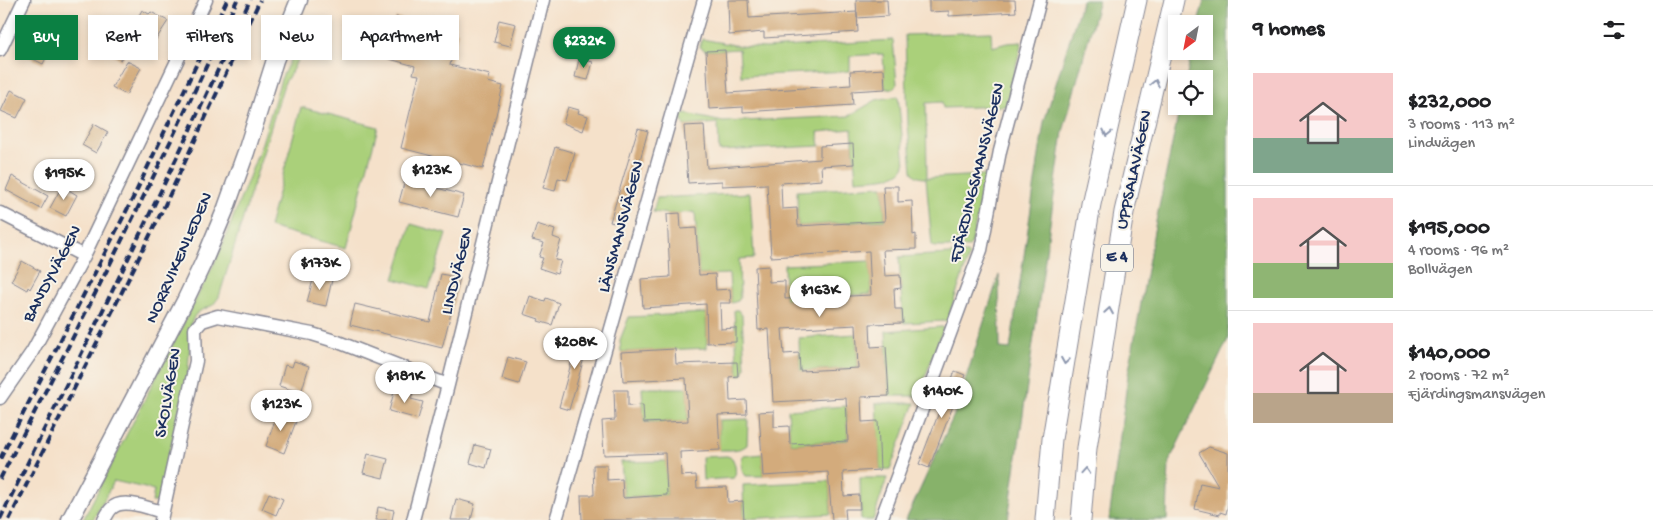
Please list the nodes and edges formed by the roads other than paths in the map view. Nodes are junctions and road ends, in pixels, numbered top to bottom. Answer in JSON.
{"nodes":[{"id":1,"x":24,"y":0,"type":"edge"},
{"id":2,"x":206,"y":0,"type":"edge"},
{"id":3,"x":299,"y":0,"type":"edge"},
{"id":4,"x":704,"y":0,"type":"edge"},
{"id":5,"x":1040,"y":0,"type":"edge"},
{"id":6,"x":1137,"y":0,"type":"edge"},
{"id":7,"x":1174,"y":0,"type":"edge"},
{"id":8,"x":540,"y":1,"type":"edge"},
{"id":9,"x":0,"y":50,"type":"edge"},
{"id":10,"x":0,"y":213,"type":"edge"},
{"id":11,"x":84,"y":256,"type":"junction"},
{"id":12,"x":448,"y":385,"type":"junction"},
{"id":13,"x":0,"y":398,"type":"edge"},
{"id":14,"x":162,"y":516,"type":"edge"},
{"id":15,"x":70,"y":520,"type":"edge"},
{"id":16,"x":104,"y":520,"type":"edge"},
{"id":17,"x":413,"y":520,"type":"edge"},
{"id":18,"x":556,"y":520,"type":"edge"},
{"id":19,"x":881,"y":520,"type":"edge"},
{"id":20,"x":1045,"y":520,"type":"edge"},
{"id":21,"x":1081,"y":520,"type":"edge"}],
"edges":[{"from":1,"to":9,"type":"street"},
{"from":2,"to":11,"type":"street","name":"BANDYVÄGEN"},
{"from":3,"to":15,"type":"main road","name":"NORRVIKENLEDEN"},
{"from":4,"to":18,"type":"street","name":"LÄNSMANSVÄGEN"},
{"from":5,"to":19,"type":"street","name":"FJÄRDINGSMANSVÄGEN"},
{"from":6,"to":20,"type":"highway","name":"UPPSALAVÄGEN","number":"E 4","one_way":true},
{"from":21,"to":7,"type":"highway","name":"UPPSALAVÄGEN","number":"E 4","one_way":true},
{"from":8,"to":12,"type":"street","name":"LINDVÄGEN"},
{"from":10,"to":11,"type":"street"},
{"from":11,"to":13,"type":"street","name":"BANDYVÄGEN"},
{"from":12,"to":14,"type":"street","name":"SKOLVÄGEN"},
{"from":12,"to":17,"type":"street","name":"LINDVÄGEN"},
{"from":14,"to":16,"type":"street"}]}
